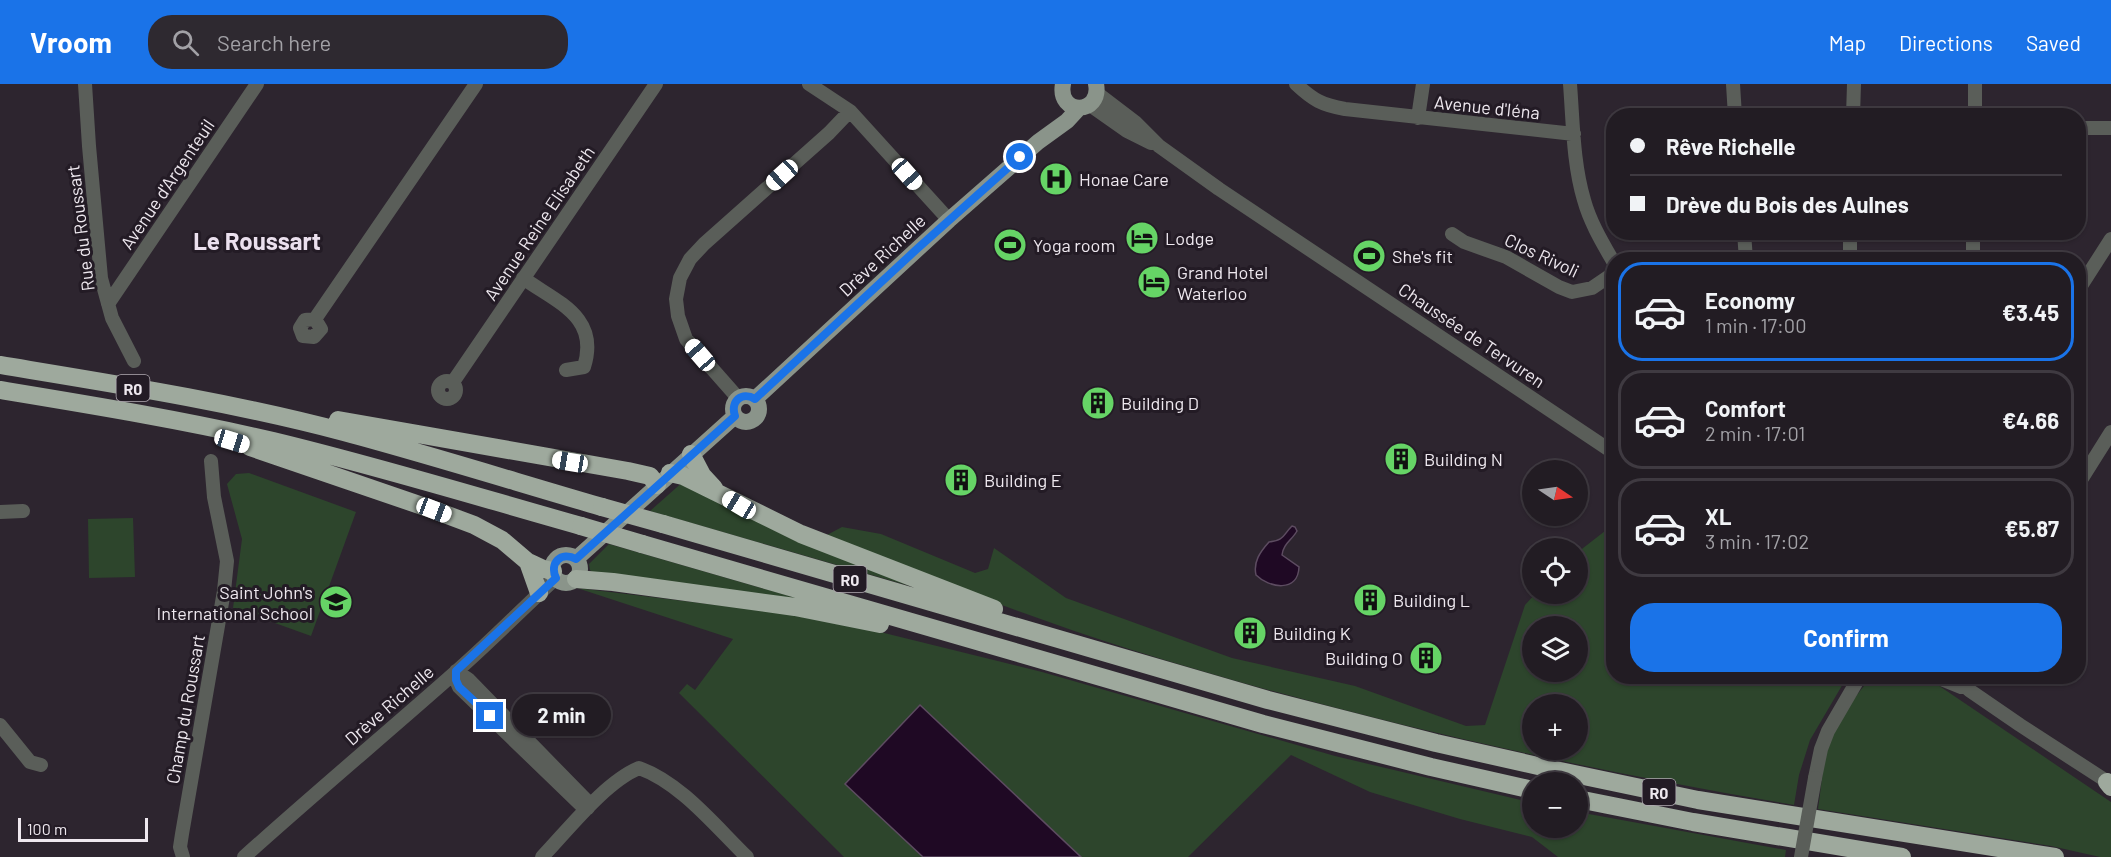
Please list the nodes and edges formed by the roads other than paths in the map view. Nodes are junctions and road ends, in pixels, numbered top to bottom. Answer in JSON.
{"nodes":[{"id":1,"x":85,"y":84,"type":"edge"},
{"id":2,"x":257,"y":84,"type":"edge"},
{"id":3,"x":476,"y":84,"type":"edge"},
{"id":4,"x":656,"y":84,"type":"edge"},
{"id":5,"x":809,"y":84,"type":"edge"},
{"id":6,"x":1296,"y":84,"type":"edge"},
{"id":7,"x":1423,"y":84,"type":"edge"},
{"id":8,"x":1570,"y":84,"type":"edge"},
{"id":9,"x":1733,"y":84,"type":"edge"},
{"id":10,"x":1854,"y":84,"type":"edge"},
{"id":11,"x":1975,"y":84,"type":"edge"},
{"id":12,"x":1076,"y":94,"type":"edge"},
{"id":13,"x":1735,"y":108,"type":"edge"},
{"id":14,"x":1853,"y":108,"type":"edge"},
{"id":15,"x":1975,"y":108,"type":"edge"},
{"id":16,"x":850,"y":111,"type":"junction"},
{"id":17,"x":1418,"y":118,"type":"junction"},
{"id":18,"x":2086,"y":128,"type":"edge"},
{"id":19,"x":2111,"y":128,"type":"edge"},
{"id":20,"x":1574,"y":134,"type":"junction"},
{"id":21,"x":949,"y":220,"type":"junction"},
{"id":22,"x":1452,"y":234,"type":"dead end"},
{"id":23,"x":2111,"y":239,"type":"edge"},
{"id":24,"x":1608,"y":252,"type":"edge"},
{"id":25,"x":523,"y":278,"type":"junction"},
{"id":26,"x":1606,"y":278,"type":"edge"},
{"id":27,"x":2086,"y":278,"type":"edge"},
{"id":28,"x":108,"y":304,"type":"junction"},
{"id":29,"x":315,"y":319,"type":"dead end"},
{"id":30,"x":134,"y":361,"type":"dead end"},
{"id":31,"x":0,"y":365,"type":"edge"},
{"id":32,"x":566,"y":370,"type":"dead end"},
{"id":33,"x":453,"y":382,"type":"dead end"},
{"id":34,"x":0,"y":390,"type":"edge"},
{"id":35,"x":738,"y":398,"type":"junction"},
{"id":36,"x":755,"y":399,"type":"junction"},
{"id":37,"x":266,"y":414,"type":"junction"},
{"id":38,"x":735,"y":416,"type":"junction"},
{"id":39,"x":205,"y":426,"type":"junction"},
{"id":40,"x":2111,"y":432,"type":"edge"},
{"id":41,"x":1606,"y":448,"type":"edge"},
{"id":42,"x":690,"y":454,"type":"junction"},
{"id":43,"x":211,"y":461,"type":"dead end"},
{"id":44,"x":2086,"y":472,"type":"edge"},
{"id":45,"x":664,"y":479,"type":"junction"},
{"id":46,"x":720,"y":493,"type":"junction"},
{"id":47,"x":23,"y":511,"type":"dead end"},
{"id":48,"x":0,"y":512,"type":"edge"},
{"id":49,"x":576,"y":559,"type":"junction"},
{"id":50,"x":528,"y":562,"type":"junction"},
{"id":51,"x":554,"y":574,"type":"junction"},
{"id":52,"x":576,"y":579,"type":"junction"},
{"id":53,"x":539,"y":593,"type":"junction"},
{"id":54,"x":939,"y":630,"type":"junction"},
{"id":55,"x":1037,"y":633,"type":"junction"},
{"id":56,"x":456,"y":671,"type":"junction"},
{"id":57,"x":1855,"y":684,"type":"edge"},
{"id":58,"x":1953,"y":684,"type":"edge"},
{"id":59,"x":1962,"y":684,"type":"edge"},
{"id":60,"x":1968,"y":690,"type":"junction"},
{"id":61,"x":0,"y":725,"type":"edge"},
{"id":62,"x":41,"y":765,"type":"dead end"},
{"id":63,"x":2110,"y":782,"type":"edge"},
{"id":64,"x":1522,"y":788,"type":"edge"},
{"id":65,"x":1588,"y":801,"type":"edge"},
{"id":66,"x":588,"y":808,"type":"junction"},
{"id":67,"x":183,"y":857,"type":"edge"},
{"id":68,"x":244,"y":857,"type":"edge"},
{"id":69,"x":542,"y":857,"type":"edge"},
{"id":70,"x":747,"y":857,"type":"edge"},
{"id":71,"x":1801,"y":857,"type":"edge"},
{"id":72,"x":1902,"y":857,"type":"edge"},
{"id":73,"x":2055,"y":857,"type":"edge"}],
"edges":[{"from":1,"to":28,"type":"street","name":"Rue du Roussart"},
{"from":2,"to":28,"type":"street","name":"Avenue d'Argenteuil"},
{"from":3,"to":29,"type":"street"},
{"from":4,"to":25,"type":"street","name":"Avenue Reine Elisabeth"},
{"from":5,"to":16,"type":"street"},
{"from":6,"to":17,"type":"street","name":"Avenue d'Iéna"},
{"from":7,"to":17,"type":"street"},
{"from":8,"to":20,"type":"street"},
{"from":9,"to":13,"type":"street"},
{"from":10,"to":14,"type":"street"},
{"from":11,"to":15,"type":"street"},
{"from":12,"to":21,"type":"main road","name":"Drève Richelle"},
{"from":12,"to":41,"type":"street","name":"Chaussée de Tervuren"},
{"from":16,"to":21,"type":"street"},
{"from":16,"to":35,"type":"street"},
{"from":17,"to":20,"type":"street","name":"Avenue d'Iéna"},
{"from":18,"to":19,"type":"street"},
{"from":20,"to":24,"type":"street"},
{"from":21,"to":36,"type":"main road","name":"Drève Richelle"},
{"from":22,"to":26,"type":"street","name":"Clos Rivoli"},
{"from":23,"to":27,"type":"street"},
{"from":25,"to":32,"type":"street"},
{"from":25,"to":33,"type":"street","name":"Avenue Reine Elisabeth"},
{"from":28,"to":30,"type":"street","name":"Rue du Roussart"},
{"from":31,"to":37,"type":"highway","number":"R0"},
{"from":34,"to":39,"type":"highway","number":"R0"},
{"from":35,"to":36,"type":"main road"},
{"from":35,"to":38,"type":"main road"},
{"from":36,"to":38,"type":"main road"},
{"from":37,"to":45,"type":"highway"},
{"from":37,"to":55,"type":"highway","number":"R0","bridge":true},
{"from":38,"to":42,"type":"main road"},
{"from":39,"to":50,"type":"highway"},
{"from":39,"to":54,"type":"highway","number":"R0","bridge":true},
{"from":40,"to":44,"type":"street"},
{"from":42,"to":45,"type":"main road"},
{"from":42,"to":46,"type":"highway"},
{"from":43,"to":67,"type":"street","name":"Champ du Roussart"},
{"from":45,"to":46,"type":"highway"},
{"from":45,"to":49,"type":"main road"},
{"from":46,"to":55,"type":"highway"},
{"from":47,"to":48,"type":"street"},
{"from":49,"to":51,"type":"main road"},
{"from":49,"to":52,"type":"main road"},
{"from":50,"to":51,"type":"highway"},
{"from":50,"to":53,"type":"highway"},
{"from":51,"to":52,"type":"main road"},
{"from":51,"to":53,"type":"street","name":"Drève Richelle"},
{"from":52,"to":54,"type":"highway"},
{"from":53,"to":56,"type":"street","name":"Drève Richelle"},
{"from":54,"to":64,"type":"highway","number":"R0"},
{"from":55,"to":73,"type":"highway","number":"R0"},
{"from":56,"to":66,"type":"street"},
{"from":56,"to":68,"type":"street","name":"Drève Richelle"},
{"from":57,"to":71,"type":"street","bridge":true},
{"from":58,"to":60,"type":"street"},
{"from":59,"to":60,"type":"street"},
{"from":60,"to":63,"type":"street"},
{"from":61,"to":62,"type":"street"},
{"from":65,"to":72,"type":"highway","number":"R0"},
{"from":66,"to":69,"type":"street"},
{"from":66,"to":70,"type":"street"}]}
